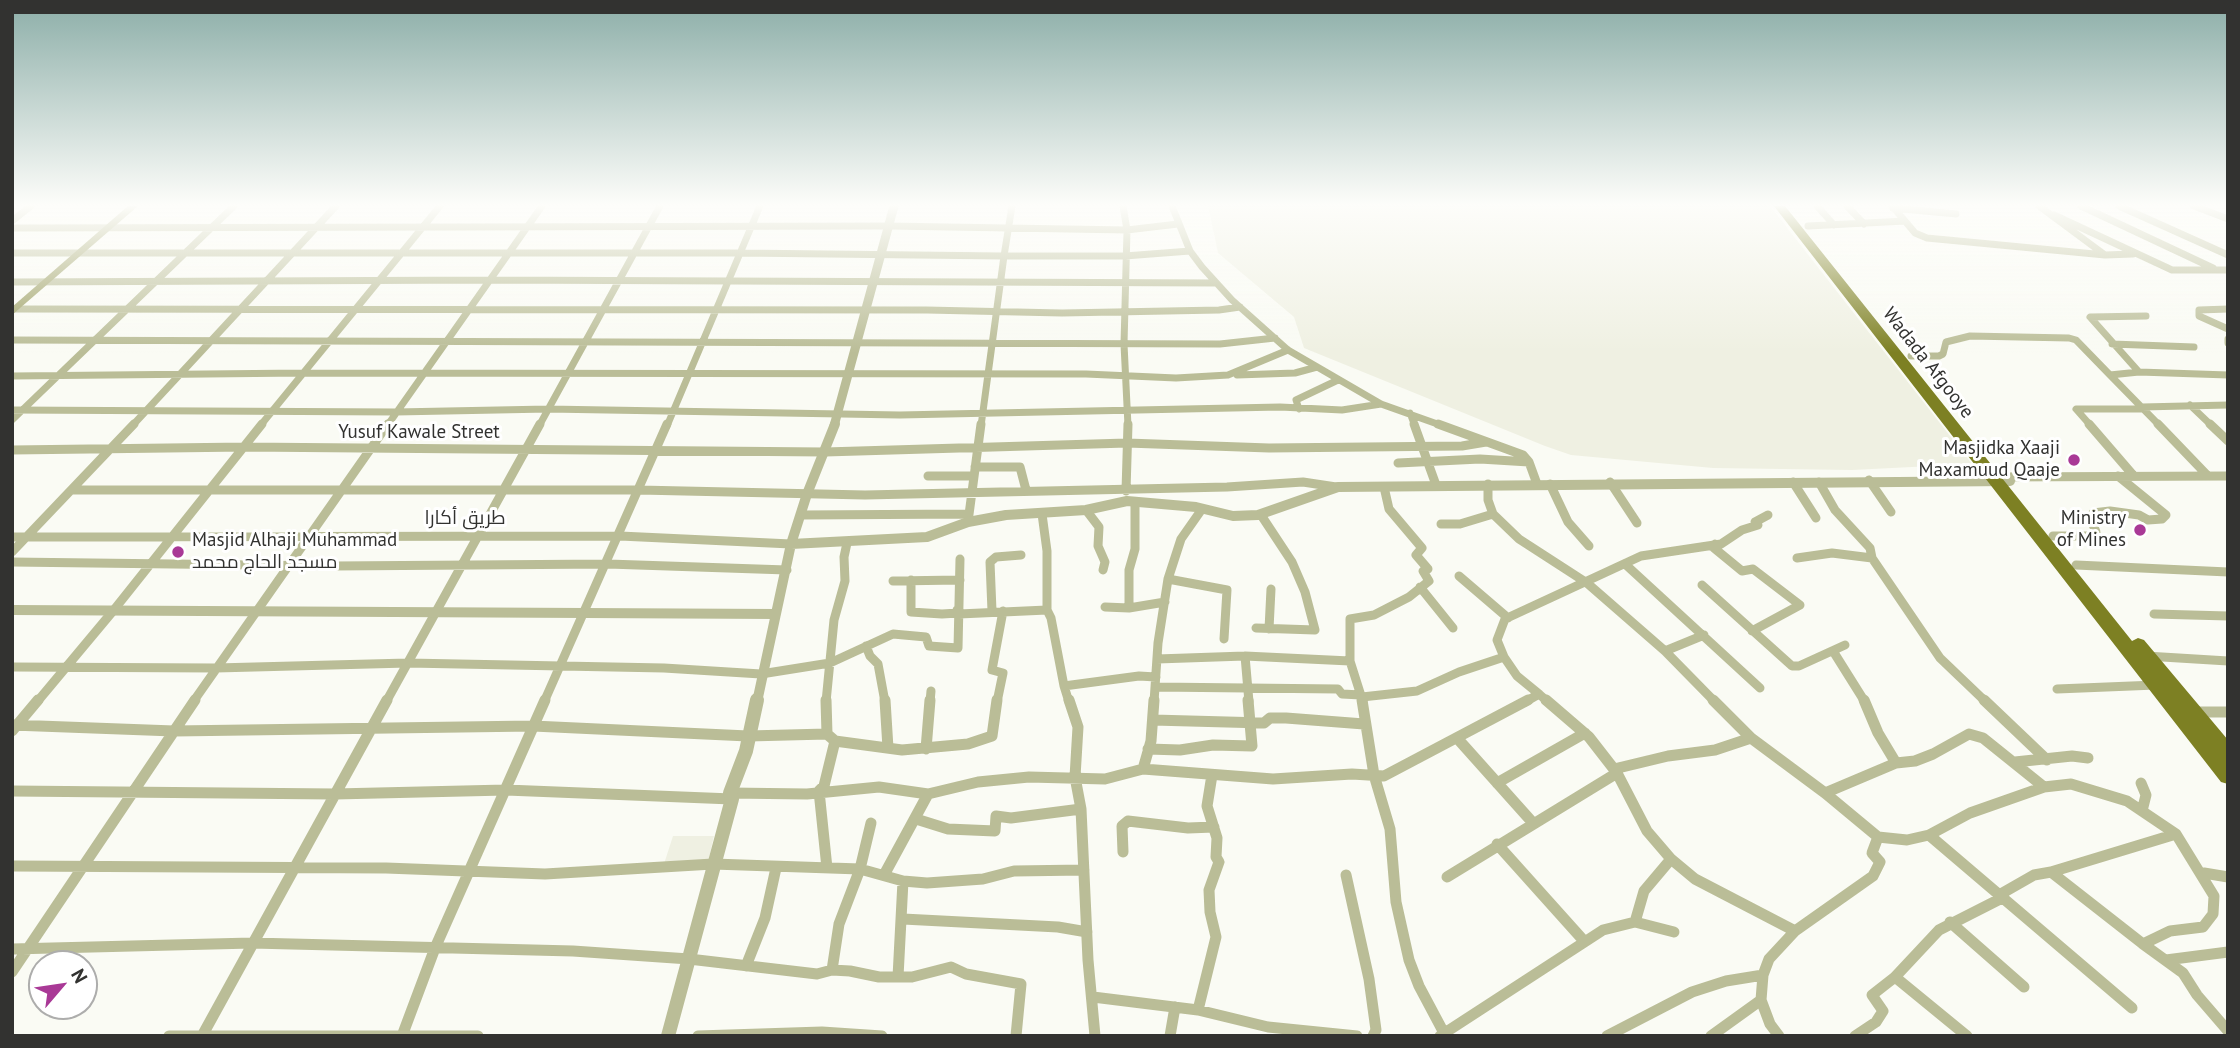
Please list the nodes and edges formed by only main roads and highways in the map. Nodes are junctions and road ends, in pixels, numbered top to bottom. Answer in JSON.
{"nodes":[{"id":1,"x":78,"y":255,"type":"edge"},
{"id":2,"x":1819,"y":255,"type":"edge"},
{"id":3,"x":1831,"y":255,"type":"edge"},
{"id":4,"x":13,"y":310,"type":"edge"},
{"id":5,"x":2002,"y":479,"type":"junction"},
{"id":6,"x":2142,"y":657,"type":"junction"},
{"id":7,"x":2187,"y":712,"type":"junction"},
{"id":8,"x":2228,"y":754,"type":"edge"},
{"id":9,"x":2228,"y":776,"type":"edge"}],
"edges":[{"from":1,"to":4,"type":"main road"},
{"from":2,"to":5,"type":"highway","name":"Wadada Afgooye"},
{"from":3,"to":5,"type":"highway","name":"Wadada Afgooye"},
{"from":5,"to":6,"type":"highway","name":"Wadada Afgooye"},
{"from":5,"to":6,"type":"highway","name":"Wadada Afgooye"},
{"from":6,"to":7,"type":"highway","name":"Wadada Afgooye"},
{"from":6,"to":7,"type":"highway","name":"Wadada Afgooye"},
{"from":7,"to":8,"type":"highway","name":"Wadada Afgooye"},
{"from":7,"to":9,"type":"highway","name":"Wadada Afgooye"}]}
